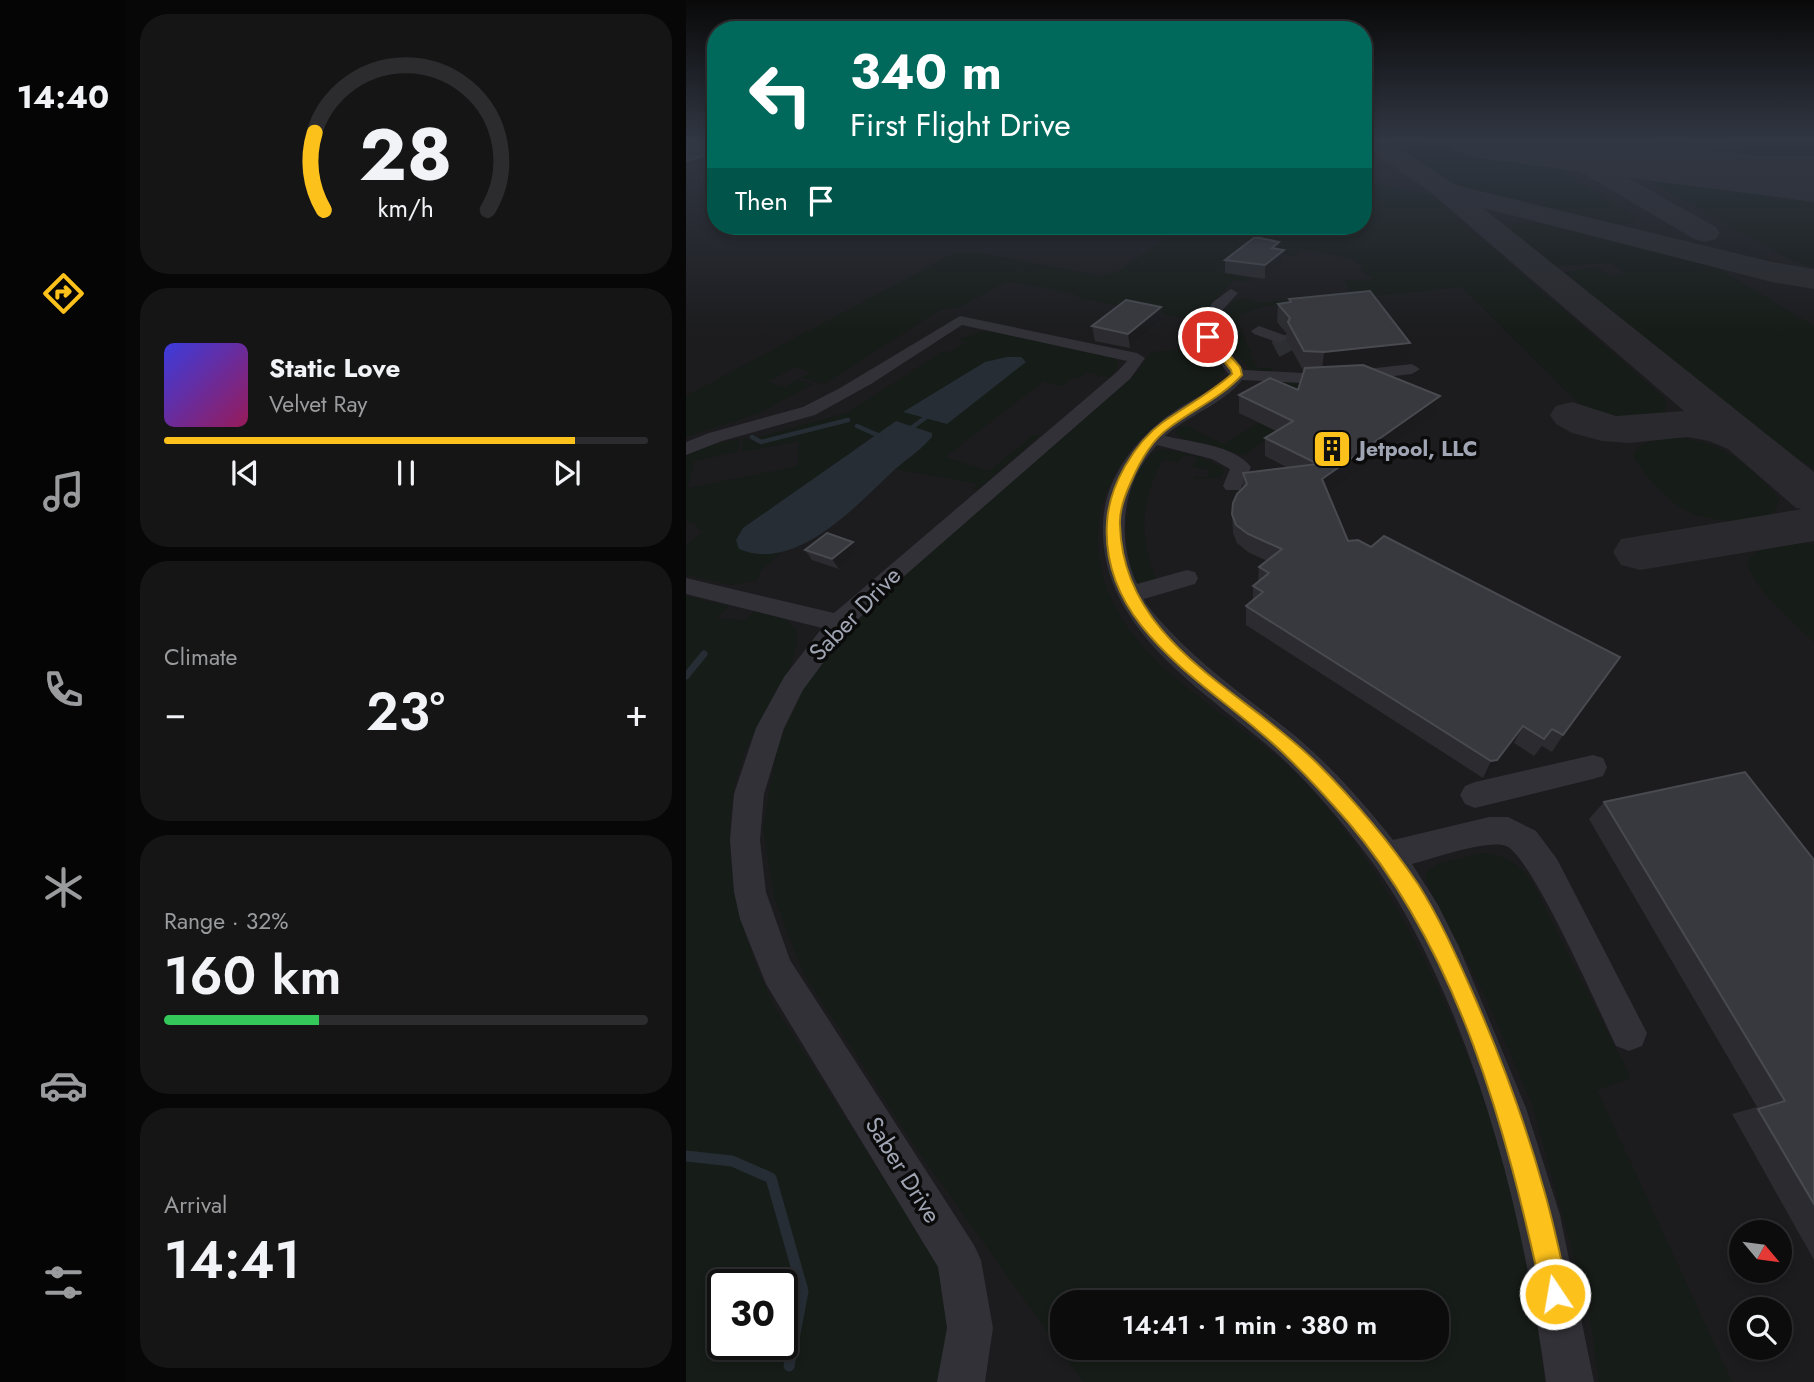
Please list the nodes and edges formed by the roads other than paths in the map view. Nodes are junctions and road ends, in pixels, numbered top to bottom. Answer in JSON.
{"nodes":[{"id":1,"x":1231,"y":293,"type":"dead end"},
{"id":2,"x":1259,"y":331,"type":"dead end"},
{"id":3,"x":1279,"y":338,"type":"tunnel mouth"},
{"id":4,"x":1412,"y":369,"type":"dead end"},
{"id":5,"x":1237,"y":375,"type":"junction"},
{"id":6,"x":1151,"y":438,"type":"junction"},
{"id":7,"x":686,"y":449,"type":"edge"},
{"id":8,"x":1233,"y":486,"type":"dead end"},
{"id":9,"x":1187,"y":578,"type":"dead end"},
{"id":10,"x":686,"y":586,"type":"edge"},
{"id":11,"x":1129,"y":595,"type":"junction"},
{"id":12,"x":839,"y":623,"type":"junction"},
{"id":13,"x":1593,"y":767,"type":"dead end"},
{"id":14,"x":1475,"y":795,"type":"dead end"},
{"id":15,"x":1387,"y":856,"type":"junction"},
{"id":16,"x":1629,"y":1033,"type":"dead end"},
{"id":17,"x":961,"y":1382,"type":"edge"},
{"id":18,"x":1570,"y":1382,"type":"edge"}],
"edges":[{"from":1,"to":5,"type":"street"},
{"from":2,"to":3,"type":"street"},
{"from":4,"to":5,"type":"street"},
{"from":5,"to":6,"type":"street"},
{"from":6,"to":8,"type":"street"},
{"from":6,"to":11,"type":"street"},
{"from":7,"to":12,"type":"street","name":"Saber Drive"},
{"from":9,"to":11,"type":"street"},
{"from":10,"to":12,"type":"street"},
{"from":11,"to":15,"type":"street"},
{"from":12,"to":17,"type":"street","name":"Saber Drive"},
{"from":13,"to":14,"type":"street"},
{"from":15,"to":16,"type":"street"},
{"from":15,"to":18,"type":"street"}]}
